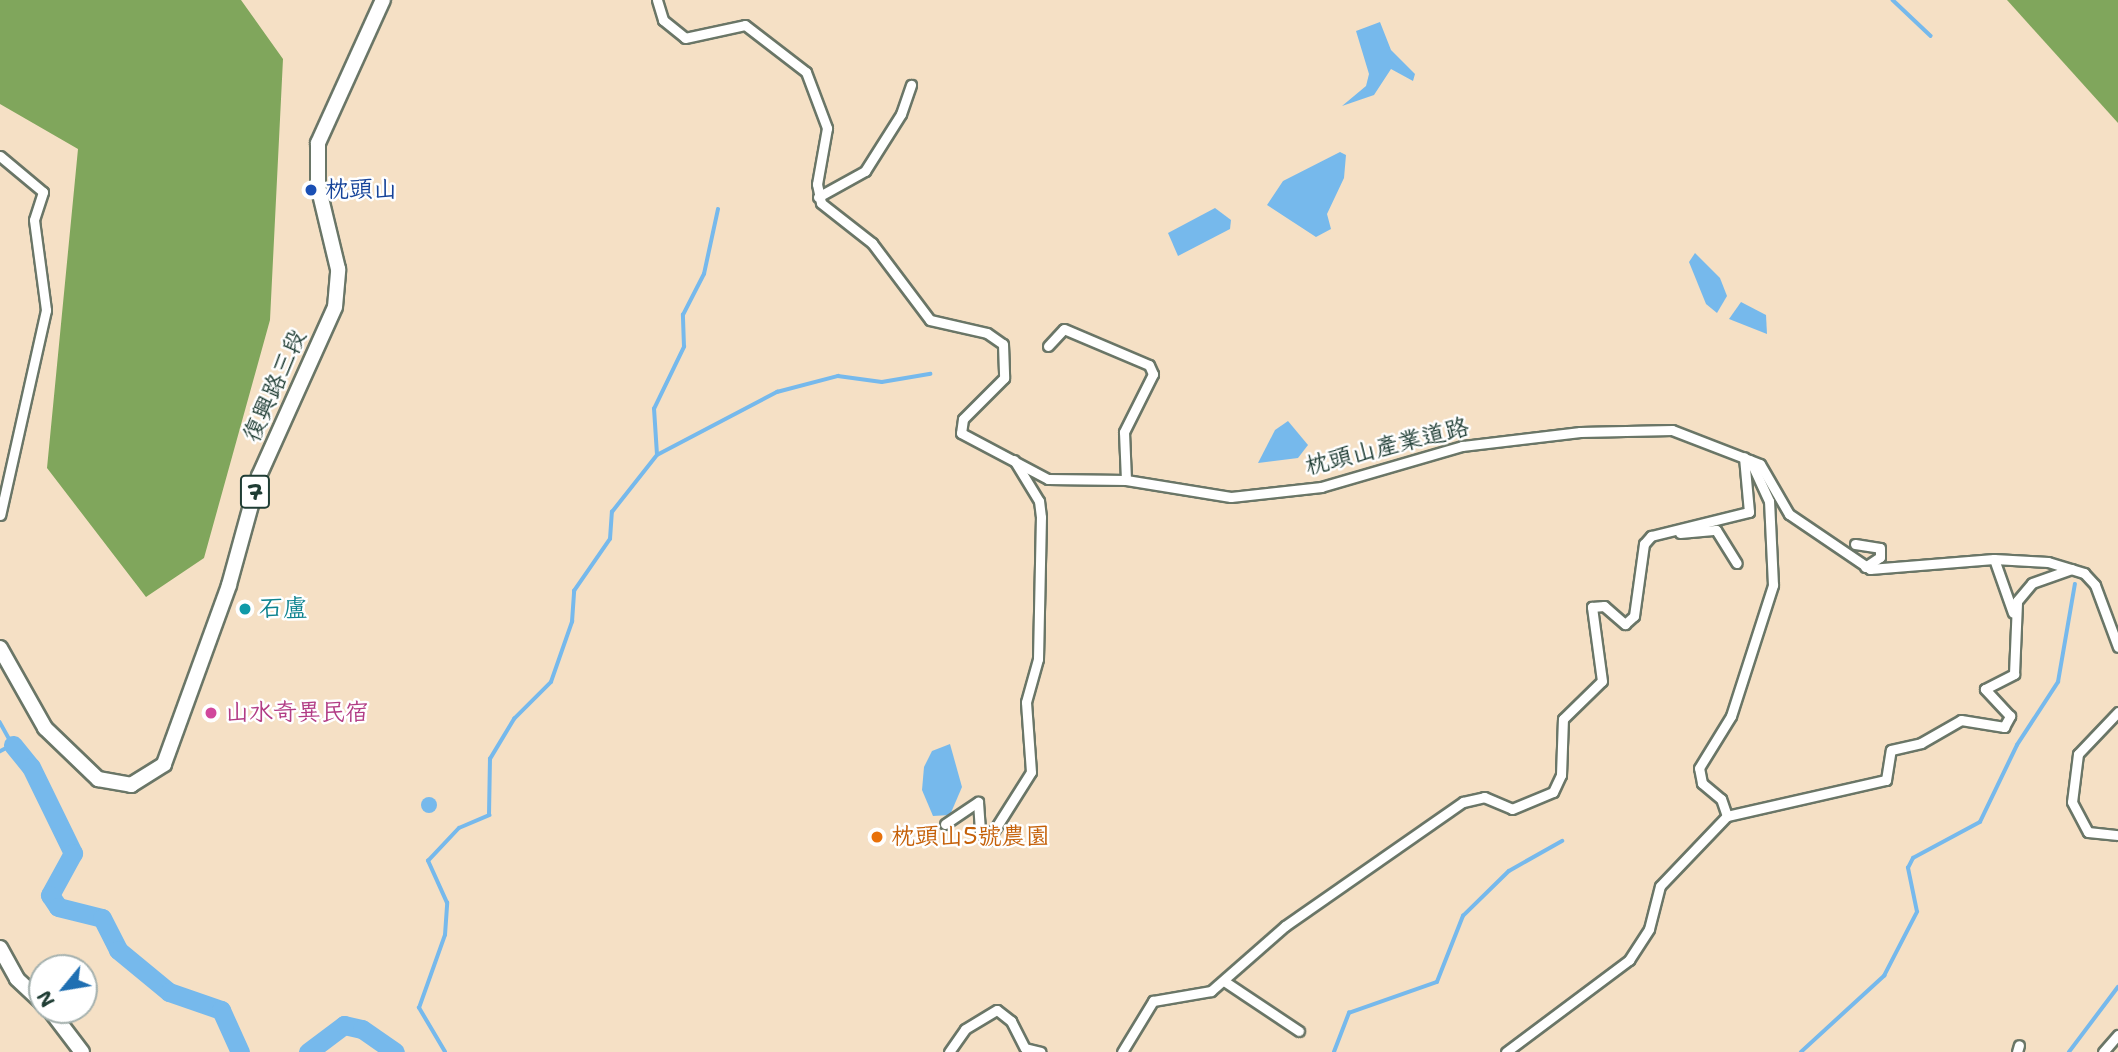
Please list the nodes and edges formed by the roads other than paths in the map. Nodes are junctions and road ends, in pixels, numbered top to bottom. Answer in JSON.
{"nodes":[{"id":1,"x":383,"y":0,"type":"edge"},
{"id":2,"x":657,"y":0,"type":"edge"},
{"id":3,"x":911,"y":85,"type":"dead end"},
{"id":4,"x":0,"y":156,"type":"edge"},
{"id":5,"x":818,"y":197,"type":"junction"},
{"id":6,"x":1048,"y":346,"type":"dead end"},
{"id":7,"x":1747,"y":459,"type":"junction"},
{"id":8,"x":1014,"y":460,"type":"junction"},
{"id":9,"x":1126,"y":480,"type":"junction"},
{"id":10,"x":0,"y":515,"type":"edge"},
{"id":11,"x":1678,"y":533,"type":"junction"},
{"id":12,"x":1855,"y":544,"type":"dead end"},
{"id":13,"x":1994,"y":559,"type":"junction"},
{"id":14,"x":1737,"y":564,"type":"dead end"},
{"id":15,"x":1865,"y":567,"type":"junction"},
{"id":16,"x":2073,"y":569,"type":"junction"},
{"id":17,"x":2012,"y":612,"type":"junction"},
{"id":18,"x":2118,"y":647,"type":"edge"},
{"id":19,"x":0,"y":648,"type":"edge"},
{"id":20,"x":2118,"y":712,"type":"edge"},
{"id":21,"x":1727,"y":816,"type":"junction"},
{"id":22,"x":945,"y":824,"type":"dead end"},
{"id":23,"x":2118,"y":835,"type":"edge"},
{"id":24,"x":0,"y":948,"type":"edge"},
{"id":25,"x":1224,"y":981,"type":"junction"},
{"id":26,"x":28,"y":989,"type":"edge"},
{"id":27,"x":61,"y":1024,"type":"edge"},
{"id":28,"x":1299,"y":1031,"type":"dead end"},
{"id":29,"x":2118,"y":1035,"type":"edge"},
{"id":30,"x":82,"y":1052,"type":"edge"},
{"id":31,"x":950,"y":1052,"type":"edge"},
{"id":32,"x":1041,"y":1052,"type":"edge"},
{"id":33,"x":1122,"y":1052,"type":"edge"},
{"id":34,"x":1506,"y":1052,"type":"edge"},
{"id":35,"x":2103,"y":1052,"type":"edge"}],
"edges":[{"from":1,"to":19,"type":"main road","name":"復興路三段","number":"7"},
{"from":2,"to":5,"type":"street"},
{"from":3,"to":5,"type":"street"},
{"from":4,"to":10,"type":"street"},
{"from":5,"to":8,"type":"street","name":"枕頭山產業道路"},
{"from":6,"to":9,"type":"street"},
{"from":7,"to":9,"type":"street","name":"枕頭山產業道路"},
{"from":7,"to":11,"type":"street"},
{"from":7,"to":15,"type":"street","name":"枕頭山產業道路"},
{"from":7,"to":21,"type":"street"},
{"from":8,"to":9,"type":"street","name":"枕頭山產業道路"},
{"from":8,"to":22,"type":"street"},
{"from":11,"to":14,"type":"street"},
{"from":11,"to":25,"type":"street"},
{"from":12,"to":15,"type":"street"},
{"from":13,"to":15,"type":"street"},
{"from":13,"to":16,"type":"street"},
{"from":13,"to":17,"type":"street"},
{"from":16,"to":17,"type":"street"},
{"from":16,"to":18,"type":"street"},
{"from":17,"to":21,"type":"street"},
{"from":20,"to":23,"type":"street"},
{"from":21,"to":34,"type":"street"},
{"from":24,"to":26,"type":"main road"},
{"from":25,"to":28,"type":"street"},
{"from":25,"to":33,"type":"street"},
{"from":27,"to":30,"type":"main road"},
{"from":29,"to":35,"type":"street"},
{"from":31,"to":32,"type":"street"}]}
